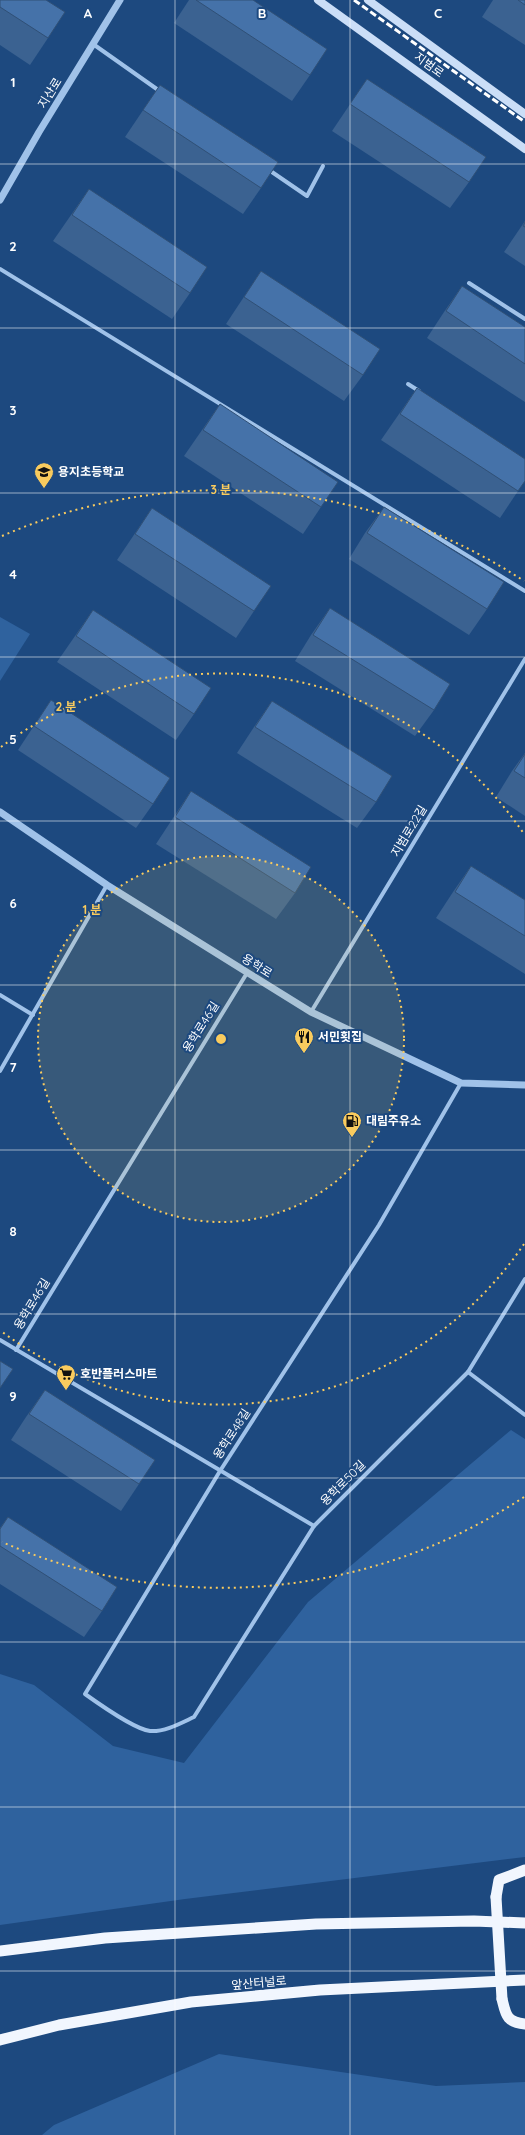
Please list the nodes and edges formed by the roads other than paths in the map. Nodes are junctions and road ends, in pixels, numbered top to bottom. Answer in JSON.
{"nodes":[{"id":1,"x":120,"y":0,"type":"edge"},
{"id":2,"x":318,"y":0,"type":"edge"},
{"id":3,"x":368,"y":0,"type":"edge"},
{"id":4,"x":93,"y":44,"type":"junction"},
{"id":5,"x":164,"y":95,"type":"edge"},
{"id":6,"x":525,"y":114,"type":"edge"},
{"id":7,"x":525,"y":149,"type":"edge"},
{"id":8,"x":262,"y":164,"type":"edge"},
{"id":9,"x":323,"y":166,"type":"dead end"},
{"id":10,"x":0,"y":200,"type":"edge"},
{"id":11,"x":0,"y":269,"type":"edge"},
{"id":12,"x":469,"y":283,"type":"dead end"},
{"id":13,"x":525,"y":319,"type":"edge"},
{"id":14,"x":408,"y":384,"type":"dead end"},
{"id":15,"x":421,"y":392,"type":"edge"},
{"id":16,"x":525,"y":591,"type":"edge"},
{"id":17,"x":525,"y":660,"type":"edge"},
{"id":18,"x":0,"y":812,"type":"edge"},
{"id":19,"x":107,"y":885,"type":"junction"},
{"id":20,"x":247,"y":973,"type":"junction"},
{"id":21,"x":0,"y":996,"type":"edge"},
{"id":22,"x":311,"y":1012,"type":"junction"},
{"id":23,"x":32,"y":1015,"type":"junction"},
{"id":24,"x":0,"y":1071,"type":"edge"},
{"id":25,"x":461,"y":1083,"type":"junction"},
{"id":26,"x":525,"y":1085,"type":"edge"},
{"id":27,"x":525,"y":1279,"type":"edge"},
{"id":28,"x":0,"y":1340,"type":"edge"},
{"id":29,"x":16,"y":1350,"type":"junction"},
{"id":30,"x":468,"y":1372,"type":"junction"},
{"id":31,"x":525,"y":1415,"type":"edge"},
{"id":32,"x":220,"y":1471,"type":"junction"},
{"id":33,"x":314,"y":1526,"type":"junction"},
{"id":34,"x":194,"y":1717,"type":"joint"},
{"id":35,"x":525,"y":1870,"type":"edge"},
{"id":36,"x":525,"y":1923,"type":"edge"},
{"id":37,"x":0,"y":1951,"type":"edge"},
{"id":38,"x":525,"y":1980,"type":"edge"},
{"id":39,"x":525,"y":2024,"type":"edge"},
{"id":40,"x":0,"y":2040,"type":"edge"}],
"edges":[{"from":1,"to":4,"type":"street","name":"지산로"},
{"from":2,"to":7,"type":"main road","name":"지범로"},
{"from":3,"to":6,"type":"main road"},
{"from":4,"to":5,"type":"street"},
{"from":4,"to":10,"type":"street","name":"지산로"},
{"from":8,"to":9,"type":"street"},
{"from":11,"to":16,"type":"street"},
{"from":12,"to":13,"type":"street"},
{"from":14,"to":15,"type":"street"},
{"from":17,"to":22,"type":"street","name":"지범로22길"},
{"from":18,"to":19,"type":"street","name":"용학로"},
{"from":19,"to":20,"type":"street","name":"용학로"},
{"from":19,"to":23,"type":"street"},
{"from":20,"to":22,"type":"street","name":"용학로"},
{"from":20,"to":29,"type":"street","name":"용학로46길"},
{"from":21,"to":23,"type":"street"},
{"from":22,"to":25,"type":"street","name":"용학로"},
{"from":23,"to":24,"type":"street"},
{"from":25,"to":26,"type":"street","name":"용학로"},
{"from":25,"to":32,"type":"street","name":"용학로48길"},
{"from":27,"to":30,"type":"street","name":"용학로50길"},
{"from":28,"to":29,"type":"street"},
{"from":29,"to":32,"type":"street"},
{"from":30,"to":31,"type":"street"},
{"from":30,"to":33,"type":"street","name":"용학로50길"},
{"from":32,"to":33,"type":"street"},
{"from":32,"to":34,"type":"street","name":"용학로48길"},
{"from":33,"to":34,"type":"street","name":"용학로50길"},
{"from":35,"to":39,"type":"highway","bridge":true},
{"from":36,"to":37,"type":"highway"},
{"from":38,"to":40,"type":"highway","name":"앞산터널로"}]}
